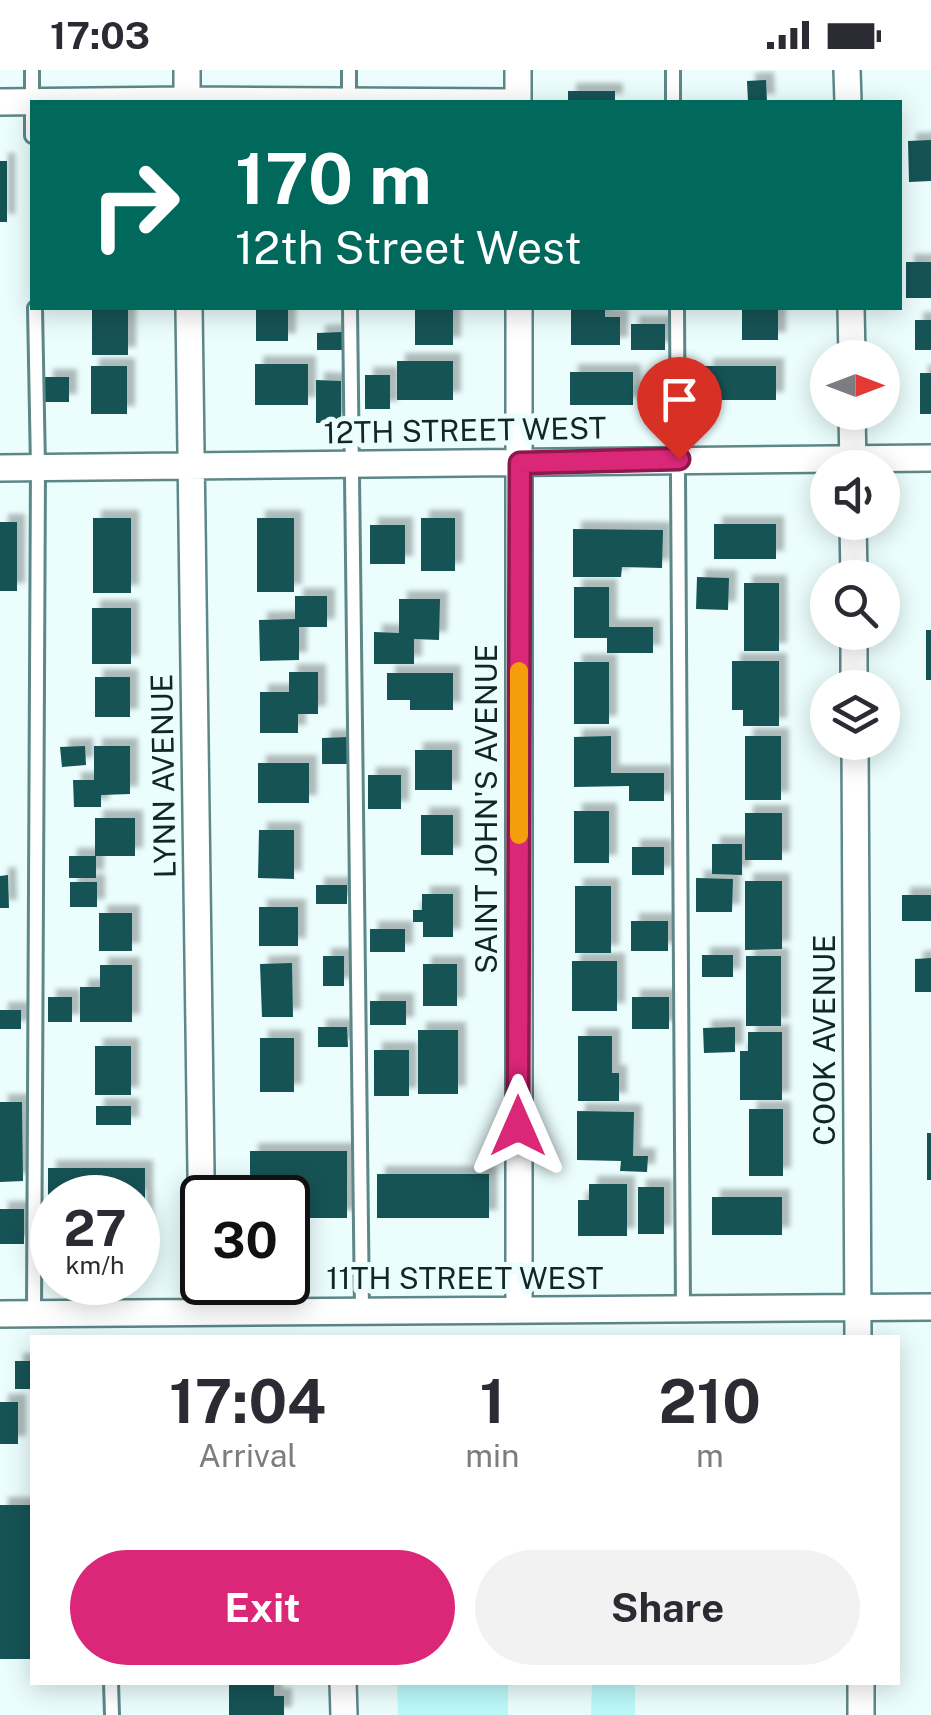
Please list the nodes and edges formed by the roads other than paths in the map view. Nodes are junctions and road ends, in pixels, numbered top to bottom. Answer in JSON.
{"nodes":[{"id":1,"x":32,"y":70,"type":"edge"},
{"id":2,"x":187,"y":70,"type":"edge"},
{"id":3,"x":348,"y":70,"type":"edge"},
{"id":4,"x":518,"y":70,"type":"edge"},
{"id":5,"x":673,"y":70,"type":"edge"},
{"id":6,"x":848,"y":70,"type":"edge"},
{"id":7,"x":32,"y":100,"type":"edge"},
{"id":8,"x":187,"y":100,"type":"edge"},
{"id":9,"x":348,"y":100,"type":"edge"},
{"id":10,"x":518,"y":100,"type":"edge"},
{"id":11,"x":673,"y":100,"type":"edge"},
{"id":12,"x":848,"y":100,"type":"edge"},
{"id":13,"x":0,"y":102,"type":"edge"},
{"id":14,"x":30,"y":102,"type":"edge"},
{"id":15,"x":35,"y":310,"type":"edge"},
{"id":16,"x":189,"y":310,"type":"edge"},
{"id":17,"x":350,"y":310,"type":"edge"},
{"id":18,"x":519,"y":310,"type":"edge"},
{"id":19,"x":677,"y":310,"type":"edge"},
{"id":20,"x":851,"y":310,"type":"edge"},
{"id":21,"x":852,"y":340,"type":"edge"},
{"id":22,"x":931,"y":458,"type":"edge"},
{"id":23,"x":679,"y":459,"type":"junction"},
{"id":24,"x":900,"y":460,"type":"edge"},
{"id":25,"x":810,"y":462,"type":"edge"},
{"id":26,"x":520,"y":463,"type":"junction"},
{"id":27,"x":351,"y":464,"type":"junction"},
{"id":28,"x":190,"y":467,"type":"junction"},
{"id":29,"x":0,"y":468,"type":"edge"},
{"id":30,"x":38,"y":468,"type":"junction"},
{"id":31,"x":854,"y":760,"type":"edge"},
{"id":32,"x":201,"y":1175,"type":"edge"},
{"id":33,"x":204,"y":1305,"type":"edge"},
{"id":34,"x":858,"y":1307,"type":"junction"},
{"id":35,"x":931,"y":1307,"type":"edge"},
{"id":36,"x":683,"y":1308,"type":"junction"},
{"id":37,"x":518,"y":1310,"type":"junction"},
{"id":38,"x":362,"y":1311,"type":"junction"},
{"id":39,"x":204,"y":1312,"type":"junction"},
{"id":40,"x":0,"y":1314,"type":"edge"},
{"id":41,"x":34,"y":1314,"type":"junction"},
{"id":42,"x":858,"y":1335,"type":"edge"},
{"id":43,"x":111,"y":1685,"type":"edge"},
{"id":44,"x":344,"y":1685,"type":"edge"},
{"id":45,"x":861,"y":1685,"type":"edge"},
{"id":46,"x":112,"y":1715,"type":"edge"},
{"id":47,"x":344,"y":1715,"type":"edge"},
{"id":48,"x":861,"y":1715,"type":"edge"}],
"edges":[{"from":1,"to":7,"type":"lane"},
{"from":2,"to":8,"type":"street"},
{"from":3,"to":9,"type":"lane"},
{"from":4,"to":10,"type":"street"},
{"from":5,"to":11,"type":"lane"},
{"from":6,"to":12,"type":"street"},
{"from":13,"to":14,"type":"street"},
{"from":15,"to":30,"type":"lane"},
{"from":16,"to":28,"type":"street","name":"LYNN AVENUE"},
{"from":17,"to":27,"type":"lane"},
{"from":18,"to":26,"type":"street","name":"SAINT JOHN'S AVENUE"},
{"from":19,"to":23,"type":"lane"},
{"from":20,"to":21,"type":"street"},
{"from":22,"to":24,"type":"street","name":"12TH STREET WEST"},
{"from":23,"to":25,"type":"street","name":"12TH STREET WEST"},
{"from":23,"to":26,"type":"street","name":"12TH STREET WEST"},
{"from":23,"to":36,"type":"lane"},
{"from":26,"to":27,"type":"street","name":"12TH STREET WEST"},
{"from":26,"to":37,"type":"street","name":"SAINT JOHN'S AVENUE"},
{"from":27,"to":28,"type":"street","name":"12TH STREET WEST"},
{"from":27,"to":38,"type":"lane"},
{"from":28,"to":30,"type":"street","name":"12TH STREET WEST"},
{"from":28,"to":32,"type":"street","name":"LYNN AVENUE"},
{"from":29,"to":30,"type":"street","name":"12TH STREET WEST"},
{"from":30,"to":41,"type":"lane"},
{"from":31,"to":34,"type":"street","name":"COOK AVENUE"},
{"from":33,"to":39,"type":"street"},
{"from":34,"to":35,"type":"street","name":"11TH STREET WEST"},
{"from":34,"to":36,"type":"street","name":"11TH STREET WEST"},
{"from":34,"to":42,"type":"street","name":"COOK AVENUE"},
{"from":36,"to":37,"type":"street","name":"11TH STREET WEST"},
{"from":37,"to":38,"type":"street","name":"11TH STREET WEST"},
{"from":38,"to":39,"type":"street","name":"11TH STREET WEST"},
{"from":39,"to":41,"type":"street","name":"11TH STREET WEST"},
{"from":40,"to":41,"type":"street","name":"11TH STREET WEST"},
{"from":43,"to":46,"type":"lane"},
{"from":44,"to":47,"type":"street"},
{"from":45,"to":48,"type":"street"}]}
